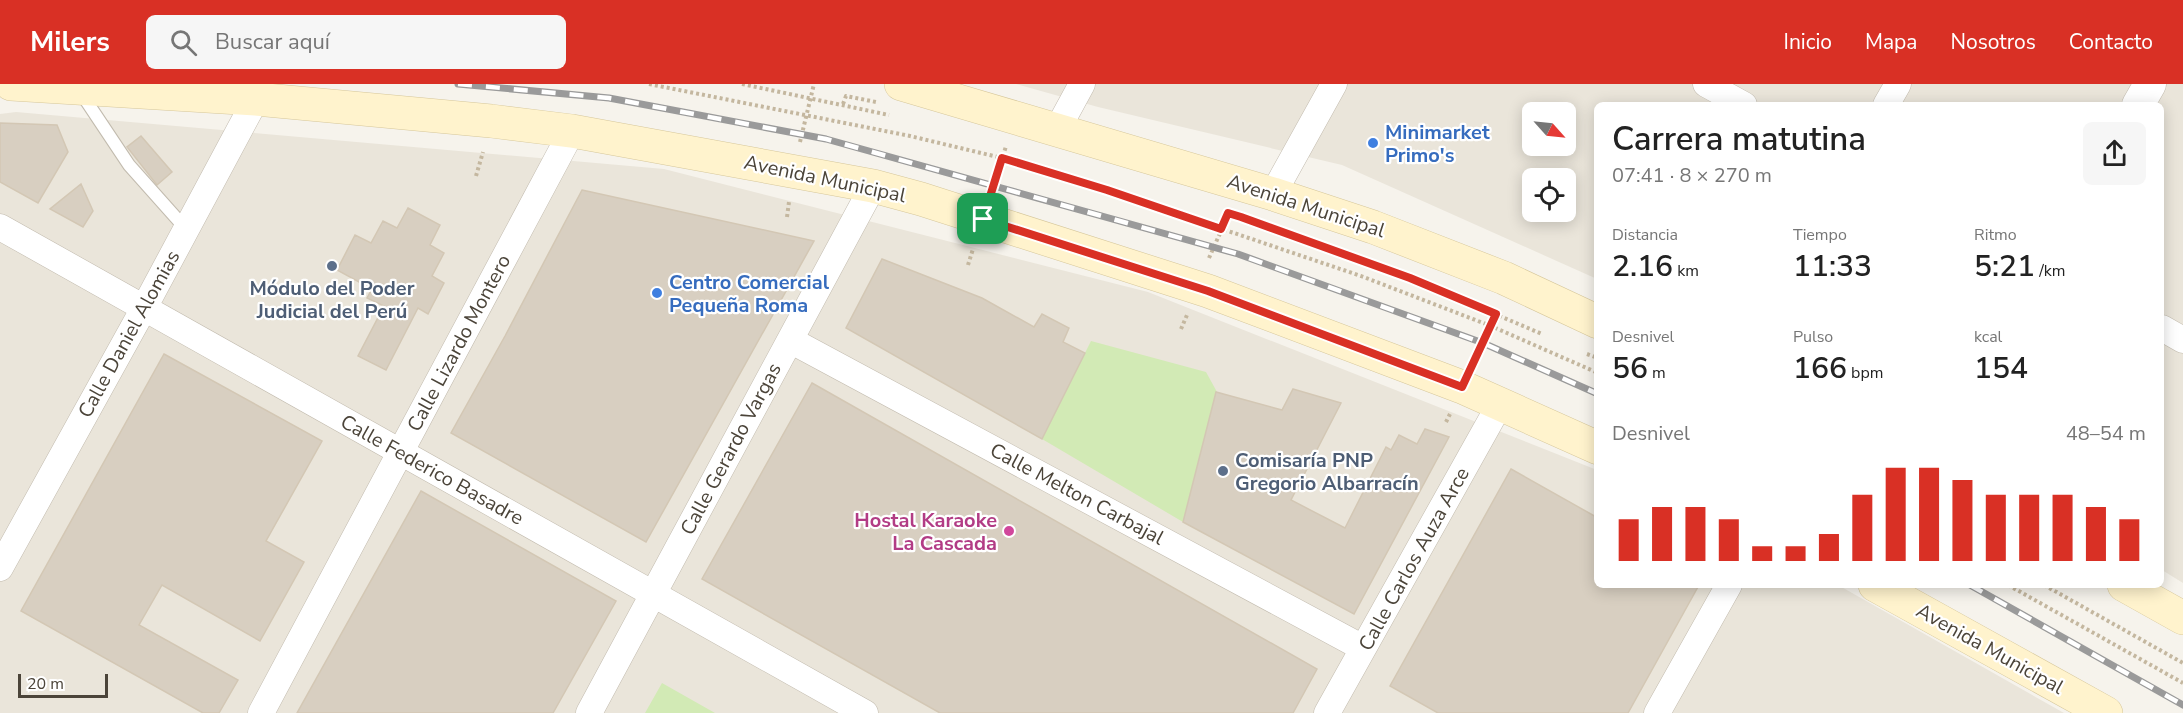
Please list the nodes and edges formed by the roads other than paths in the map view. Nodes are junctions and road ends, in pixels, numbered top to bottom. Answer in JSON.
{"nodes":[{"id":1,"x":11,"y":84,"type":"edge"},
{"id":2,"x":901,"y":84,"type":"edge"},
{"id":3,"x":1083,"y":84,"type":"edge"},
{"id":4,"x":1334,"y":84,"type":"edge"},
{"id":5,"x":1706,"y":84,"type":"edge"},
{"id":6,"x":1898,"y":84,"type":"edge"},
{"id":7,"x":2150,"y":84,"type":"edge"},
{"id":8,"x":78,"y":89,"type":"junction"},
{"id":9,"x":256,"y":99,"type":"junction"},
{"id":10,"x":1739,"y":102,"type":"edge"},
{"id":11,"x":1888,"y":102,"type":"edge"},
{"id":12,"x":2140,"y":102,"type":"edge"},
{"id":13,"x":1057,"y":130,"type":"junction"},
{"id":14,"x":572,"y":131,"type":"junction"},
{"id":15,"x":873,"y":186,"type":"junction"},
{"id":16,"x":1273,"y":194,"type":"junction"},
{"id":17,"x":0,"y":227,"type":"edge"},
{"id":18,"x":186,"y":229,"type":"junction"},
{"id":19,"x":144,"y":308,"type":"junction"},
{"id":20,"x":1594,"y":320,"type":"edge"},
{"id":21,"x":2164,"y":329,"type":"edge"},
{"id":22,"x":790,"y":340,"type":"junction"},
{"id":23,"x":2183,"y":340,"type":"edge"},
{"id":24,"x":1500,"y":404,"type":"junction"},
{"id":25,"x":1594,"y":446,"type":"edge"},
{"id":26,"x":400,"y":452,"type":"junction"},
{"id":27,"x":0,"y":568,"type":"edge"},
{"id":28,"x":1727,"y":588,"type":"edge"},
{"id":29,"x":1880,"y":588,"type":"edge"},
{"id":30,"x":2129,"y":588,"type":"edge"},
{"id":31,"x":653,"y":594,"type":"junction"},
{"id":32,"x":2183,"y":618,"type":"edge"},
{"id":33,"x":1363,"y":648,"type":"junction"},
{"id":34,"x":261,"y":713,"type":"edge"},
{"id":35,"x":589,"y":713,"type":"edge"},
{"id":36,"x":865,"y":713,"type":"edge"},
{"id":37,"x":1327,"y":713,"type":"edge"},
{"id":38,"x":1657,"y":713,"type":"edge"},
{"id":39,"x":2106,"y":713,"type":"edge"}],
"edges":[{"from":1,"to":8,"type":"main road","name":"Avenida Municipal"},
{"from":2,"to":13,"type":"main road","name":"Avenida Municipal"},
{"from":3,"to":13,"type":"street"},
{"from":4,"to":16,"type":"street"},
{"from":5,"to":10,"type":"street"},
{"from":6,"to":11,"type":"street"},
{"from":7,"to":12,"type":"street"},
{"from":8,"to":9,"type":"main road","name":"Avenida Municipal"},
{"from":8,"to":18,"type":"lane"},
{"from":9,"to":14,"type":"main road","name":"Avenida Municipal"},
{"from":9,"to":18,"type":"street","name":"Calle Daniel Alomias"},
{"from":13,"to":16,"type":"main road","name":"Avenida Municipal"},
{"from":14,"to":15,"type":"main road","name":"Avenida Municipal"},
{"from":14,"to":26,"type":"street","name":"Calle Lizardo Montero"},
{"from":15,"to":22,"type":"street","name":"Calle Gerardo Vargas"},
{"from":15,"to":24,"type":"main road","name":"Avenida Municipal"},
{"from":16,"to":20,"type":"main road","name":"Avenida Municipal"},
{"from":17,"to":19,"type":"street","name":"Calle Federico Basadre"},
{"from":18,"to":19,"type":"street","name":"Calle Daniel Alomias"},
{"from":19,"to":26,"type":"street","name":"Calle Federico Basadre"},
{"from":19,"to":27,"type":"street","name":"Calle Daniel Alomias"},
{"from":21,"to":23,"type":"street"},
{"from":22,"to":31,"type":"street","name":"Calle Gerardo Vargas"},
{"from":22,"to":33,"type":"street","name":"Calle Melton Carbajal"},
{"from":24,"to":25,"type":"main road","name":"Avenida Municipal"},
{"from":24,"to":33,"type":"street","name":"Calle Carlos Auza Arce"},
{"from":26,"to":31,"type":"street","name":"Calle Federico Basadre"},
{"from":26,"to":34,"type":"street","name":"Calle Lizardo Montero"},
{"from":28,"to":38,"type":"street"},
{"from":29,"to":39,"type":"main road","name":"Avenida Municipal"},
{"from":30,"to":32,"type":"main road"},
{"from":31,"to":35,"type":"street","name":"Calle Gerardo Vargas"},
{"from":31,"to":36,"type":"street","name":"Calle Federico Basadre"},
{"from":33,"to":37,"type":"street","name":"Calle Carlos Auza Arce"}]}
